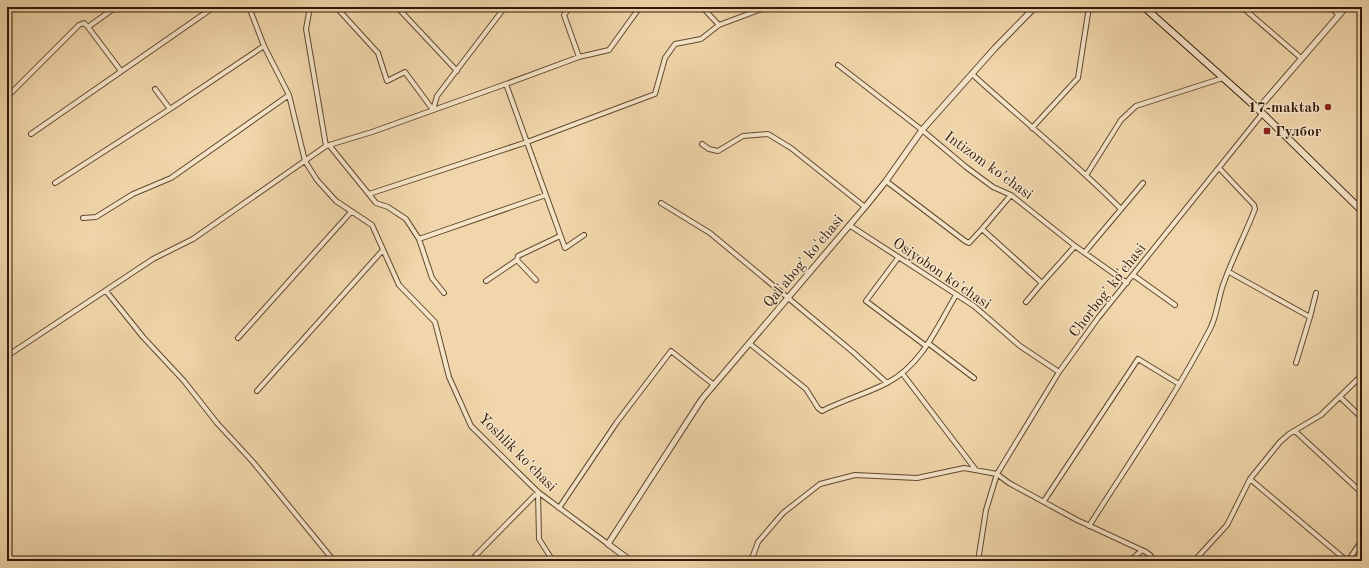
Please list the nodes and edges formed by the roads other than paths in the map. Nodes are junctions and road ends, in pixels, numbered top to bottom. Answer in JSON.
{"nodes":[{"id":1,"x":116,"y":7,"type":"edge"},
{"id":2,"x":214,"y":7,"type":"edge"},
{"id":3,"x":249,"y":7,"type":"edge"},
{"id":4,"x":310,"y":7,"type":"edge"},
{"id":5,"x":336,"y":7,"type":"edge"},
{"id":6,"x":397,"y":7,"type":"edge"},
{"id":7,"x":505,"y":7,"type":"edge"},
{"id":8,"x":570,"y":7,"type":"edge"},
{"id":9,"x":640,"y":7,"type":"edge"},
{"id":10,"x":702,"y":7,"type":"edge"},
{"id":11,"x":767,"y":7,"type":"edge"},
{"id":12,"x":1035,"y":7,"type":"edge"},
{"id":13,"x":1089,"y":7,"type":"edge"},
{"id":14,"x":1144,"y":7,"type":"edge"},
{"id":15,"x":1242,"y":7,"type":"edge"},
{"id":16,"x":1330,"y":7,"type":"edge"},
{"id":17,"x":1346,"y":7,"type":"edge"},
{"id":18,"x":1339,"y":15,"type":"junction"},
{"id":19,"x":719,"y":25,"type":"junction"},
{"id":20,"x":88,"y":27,"type":"junction"},
{"id":21,"x":264,"y":46,"type":"junction"},
{"id":22,"x":579,"y":58,"type":"junction"},
{"id":23,"x":1301,"y":58,"type":"junction"},
{"id":24,"x":838,"y":66,"type":"dead end"},
{"id":25,"x":121,"y":71,"type":"junction"},
{"id":26,"x":457,"y":71,"type":"junction"},
{"id":27,"x":972,"y":74,"type":"junction"},
{"id":28,"x":1223,"y":78,"type":"junction"},
{"id":29,"x":506,"y":84,"type":"junction"},
{"id":30,"x":155,"y":89,"type":"dead end"},
{"id":31,"x":289,"y":95,"type":"junction"},
{"id":32,"x":8,"y":96,"type":"edge"},
{"id":33,"x":170,"y":109,"type":"junction"},
{"id":34,"x":433,"y":110,"type":"junction"},
{"id":35,"x":1260,"y":112,"type":"junction"},
{"id":36,"x":1032,"y":128,"type":"junction"},
{"id":37,"x":922,"y":130,"type":"junction"},
{"id":38,"x":31,"y":134,"type":"dead end"},
{"id":39,"x":527,"y":142,"type":"junction"},
{"id":40,"x":702,"y":144,"type":"dead end"},
{"id":41,"x":328,"y":146,"type":"junction"},
{"id":42,"x":305,"y":161,"type":"junction"},
{"id":43,"x":1220,"y":168,"type":"junction"},
{"id":44,"x":1087,"y":174,"type":"junction"},
{"id":45,"x":886,"y":181,"type":"junction"},
{"id":46,"x":56,"y":183,"type":"dead end"},
{"id":47,"x":1143,"y":183,"type":"dead end"},
{"id":48,"x":369,"y":194,"type":"junction"},
{"id":49,"x":1011,"y":194,"type":"junction"},
{"id":50,"x":546,"y":195,"type":"junction"},
{"id":51,"x":661,"y":203,"type":"dead end"},
{"id":52,"x":865,"y":207,"type":"junction"},
{"id":53,"x":1121,"y":209,"type":"junction"},
{"id":54,"x":1362,"y":210,"type":"edge"},
{"id":55,"x":351,"y":212,"type":"junction"},
{"id":56,"x":83,"y":218,"type":"dead end"},
{"id":57,"x":849,"y":225,"type":"junction"},
{"id":58,"x":982,"y":230,"type":"junction"},
{"id":59,"x":560,"y":236,"type":"junction"},
{"id":60,"x":584,"y":236,"type":"dead end"},
{"id":61,"x":419,"y":240,"type":"junction"},
{"id":62,"x":1075,"y":246,"type":"junction"},
{"id":63,"x":382,"y":251,"type":"junction"},
{"id":64,"x":1085,"y":252,"type":"junction"},
{"id":65,"x":898,"y":258,"type":"junction"},
{"id":66,"x":517,"y":260,"type":"junction"},
{"id":67,"x":1229,"y":272,"type":"junction"},
{"id":68,"x":1133,"y":275,"type":"junction"},
{"id":69,"x":536,"y":280,"type":"dead end"},
{"id":70,"x":486,"y":281,"type":"dead end"},
{"id":71,"x":1042,"y":283,"type":"junction"},
{"id":72,"x":1127,"y":283,"type":"junction"},
{"id":73,"x":106,"y":291,"type":"junction"},
{"id":74,"x":444,"y":293,"type":"dead end"},
{"id":75,"x":1316,"y":293,"type":"dead end"},
{"id":76,"x":956,"y":295,"type":"junction"},
{"id":77,"x":789,"y":298,"type":"junction"},
{"id":78,"x":1026,"y":302,"type":"dead end"},
{"id":79,"x":1175,"y":305,"type":"dead end"},
{"id":80,"x":1310,"y":317,"type":"junction"},
{"id":81,"x":238,"y":338,"type":"dead end"},
{"id":82,"x":749,"y":343,"type":"junction"},
{"id":83,"x":927,"y":345,"type":"junction"},
{"id":84,"x":7,"y":356,"type":"edge"},
{"id":85,"x":1296,"y":363,"type":"dead end"},
{"id":86,"x":1059,"y":372,"type":"junction"},
{"id":87,"x":902,"y":373,"type":"junction"},
{"id":88,"x":1362,"y":375,"type":"edge"},
{"id":89,"x":974,"y":378,"type":"dead end"},
{"id":90,"x":887,"y":383,"type":"junction"},
{"id":91,"x":1179,"y":384,"type":"junction"},
{"id":92,"x":714,"y":385,"type":"junction"},
{"id":93,"x":257,"y":391,"type":"dead end"},
{"id":94,"x":1341,"y":398,"type":"junction"},
{"id":95,"x":1362,"y":418,"type":"edge"},
{"id":96,"x":1295,"y":431,"type":"junction"},
{"id":97,"x":976,"y":470,"type":"junction"},
{"id":98,"x":997,"y":474,"type":"junction"},
{"id":99,"x":1250,"y":479,"type":"junction"},
{"id":100,"x":538,"y":492,"type":"junction"},
{"id":101,"x":1362,"y":493,"type":"edge"},
{"id":102,"x":1044,"y":501,"type":"junction"},
{"id":103,"x":559,"y":508,"type":"junction"},
{"id":104,"x":1089,"y":526,"type":"junction"},
{"id":105,"x":1362,"y":540,"type":"edge"},
{"id":106,"x":608,"y":544,"type":"junction"},
{"id":107,"x":1141,"y":550,"type":"junction"},
{"id":108,"x":334,"y":561,"type":"edge"},
{"id":109,"x":476,"y":561,"type":"edge"},
{"id":110,"x":553,"y":561,"type":"edge"},
{"id":111,"x":631,"y":561,"type":"edge"},
{"id":112,"x":751,"y":561,"type":"edge"},
{"id":113,"x":978,"y":561,"type":"edge"},
{"id":114,"x":1130,"y":561,"type":"edge"},
{"id":115,"x":1154,"y":561,"type":"edge"},
{"id":116,"x":1194,"y":561,"type":"edge"},
{"id":117,"x":1347,"y":561,"type":"edge"}],
"edges":[{"from":1,"to":20,"type":"street"},
{"from":2,"to":25,"type":"street"},
{"from":3,"to":21,"type":"street","name":"Yoshlik ko'chasi"},
{"from":4,"to":41,"type":"street"},
{"from":5,"to":34,"type":"street"},
{"from":6,"to":26,"type":"street"},
{"from":7,"to":26,"type":"street"},
{"from":8,"to":22,"type":"street"},
{"from":9,"to":22,"type":"street"},
{"from":10,"to":19,"type":"street"},
{"from":11,"to":19,"type":"street"},
{"from":12,"to":27,"type":"street","name":"Qal'abog' ko'chasi"},
{"from":13,"to":36,"type":"street"},
{"from":14,"to":28,"type":"main road"},
{"from":15,"to":23,"type":"street"},
{"from":16,"to":18,"type":"street"},
{"from":17,"to":18,"type":"street"},
{"from":18,"to":23,"type":"street"},
{"from":19,"to":39,"type":"street"},
{"from":20,"to":25,"type":"street"},
{"from":20,"to":32,"type":"street"},
{"from":21,"to":31,"type":"street","name":"Yoshlik ko'chasi"},
{"from":21,"to":33,"type":"street"},
{"from":22,"to":29,"type":"street"},
{"from":23,"to":35,"type":"street"},
{"from":24,"to":37,"type":"street","name":"Intizom ko'chasi"},
{"from":25,"to":38,"type":"street"},
{"from":26,"to":34,"type":"street"},
{"from":27,"to":36,"type":"street"},
{"from":27,"to":37,"type":"street","name":"Qal'abog' ko'chasi"},
{"from":28,"to":35,"type":"main road"},
{"from":28,"to":44,"type":"street"},
{"from":29,"to":34,"type":"street"},
{"from":29,"to":39,"type":"street"},
{"from":30,"to":33,"type":"street"},
{"from":31,"to":42,"type":"street","name":"Yoshlik ko'chasi"},
{"from":31,"to":56,"type":"street"},
{"from":33,"to":46,"type":"street"},
{"from":34,"to":41,"type":"street"},
{"from":35,"to":43,"type":"street","name":"Сhorbog' ko'chasi"},
{"from":35,"to":54,"type":"main road"},
{"from":36,"to":44,"type":"street"},
{"from":37,"to":45,"type":"street","name":"Qal'abog' ko'chasi"},
{"from":37,"to":49,"type":"street","name":"Intizom ko'chasi"},
{"from":39,"to":48,"type":"street"},
{"from":39,"to":50,"type":"street"},
{"from":40,"to":52,"type":"street"},
{"from":41,"to":42,"type":"street"},
{"from":41,"to":48,"type":"street"},
{"from":42,"to":55,"type":"street","name":"Yoshlik ko'chasi"},
{"from":42,"to":73,"type":"street"},
{"from":43,"to":67,"type":"street"},
{"from":43,"to":68,"type":"street","name":"Сhorbog' ko'chasi"},
{"from":44,"to":53,"type":"street"},
{"from":45,"to":52,"type":"street","name":"Qal'abog' ko'chasi"},
{"from":45,"to":58,"type":"street"},
{"from":47,"to":53,"type":"street"},
{"from":48,"to":61,"type":"street"},
{"from":49,"to":58,"type":"street"},
{"from":49,"to":62,"type":"street","name":"Intizom ko'chasi"},
{"from":50,"to":59,"type":"street"},
{"from":50,"to":61,"type":"street"},
{"from":51,"to":77,"type":"street"},
{"from":52,"to":57,"type":"street","name":"Qal'abog' ko'chasi"},
{"from":53,"to":64,"type":"street"},
{"from":55,"to":63,"type":"street","name":"Yoshlik ko'chasi"},
{"from":55,"to":81,"type":"street"},
{"from":57,"to":65,"type":"street","name":"Osiyobon ko'chasi"},
{"from":57,"to":77,"type":"street","name":"Qal'abog' ko'chasi"},
{"from":58,"to":71,"type":"street"},
{"from":59,"to":60,"type":"street"},
{"from":59,"to":66,"type":"street"},
{"from":61,"to":74,"type":"street"},
{"from":62,"to":64,"type":"street","name":"Intizom ko'chasi"},
{"from":62,"to":71,"type":"street"},
{"from":63,"to":93,"type":"street"},
{"from":63,"to":100,"type":"street","name":"Yoshlik ko'chasi"},
{"from":64,"to":72,"type":"street","name":"Intizom ko'chasi"},
{"from":65,"to":76,"type":"street","name":"Osiyobon ko'chasi"},
{"from":65,"to":83,"type":"street"},
{"from":66,"to":69,"type":"street"},
{"from":66,"to":70,"type":"street"},
{"from":67,"to":80,"type":"street"},
{"from":67,"to":91,"type":"street"},
{"from":68,"to":72,"type":"street","name":"Сhorbog' ko'chasi"},
{"from":68,"to":79,"type":"street"},
{"from":71,"to":78,"type":"street"},
{"from":72,"to":86,"type":"street","name":"Сhorbog' ko'chasi"},
{"from":73,"to":84,"type":"street"},
{"from":73,"to":108,"type":"street"},
{"from":75,"to":80,"type":"street"},
{"from":76,"to":83,"type":"street"},
{"from":76,"to":86,"type":"street","name":"Osiyobon ko'chasi"},
{"from":77,"to":82,"type":"street","name":"Qal'abog' ko'chasi"},
{"from":77,"to":90,"type":"street"},
{"from":80,"to":85,"type":"street"},
{"from":82,"to":90,"type":"street"},
{"from":82,"to":92,"type":"street","name":"Qal'abog' ko'chasi"},
{"from":83,"to":87,"type":"street"},
{"from":83,"to":89,"type":"street"},
{"from":86,"to":98,"type":"street","name":"Сhorbog' ko'chasi"},
{"from":87,"to":90,"type":"street"},
{"from":87,"to":97,"type":"street"},
{"from":88,"to":94,"type":"street"},
{"from":91,"to":102,"type":"street"},
{"from":91,"to":104,"type":"street"},
{"from":92,"to":103,"type":"street"},
{"from":92,"to":106,"type":"street","name":"Qal'abog' ko'chasi"},
{"from":94,"to":95,"type":"street"},
{"from":94,"to":96,"type":"street"},
{"from":96,"to":99,"type":"street"},
{"from":96,"to":101,"type":"street"},
{"from":97,"to":98,"type":"street"},
{"from":97,"to":112,"type":"street"},
{"from":98,"to":102,"type":"street"},
{"from":98,"to":113,"type":"street","name":"Сhorbog' ko'chasi"},
{"from":99,"to":116,"type":"street"},
{"from":99,"to":117,"type":"street"},
{"from":100,"to":103,"type":"street","name":"Yoshlik ko'chasi"},
{"from":100,"to":109,"type":"street"},
{"from":100,"to":110,"type":"street"},
{"from":102,"to":104,"type":"street"},
{"from":103,"to":106,"type":"street","name":"Yoshlik ko'chasi"},
{"from":104,"to":107,"type":"street"},
{"from":105,"to":117,"type":"street"},
{"from":106,"to":111,"type":"street","name":"Yoshlik ko'chasi"},
{"from":107,"to":114,"type":"street"},
{"from":107,"to":115,"type":"street"}]}
